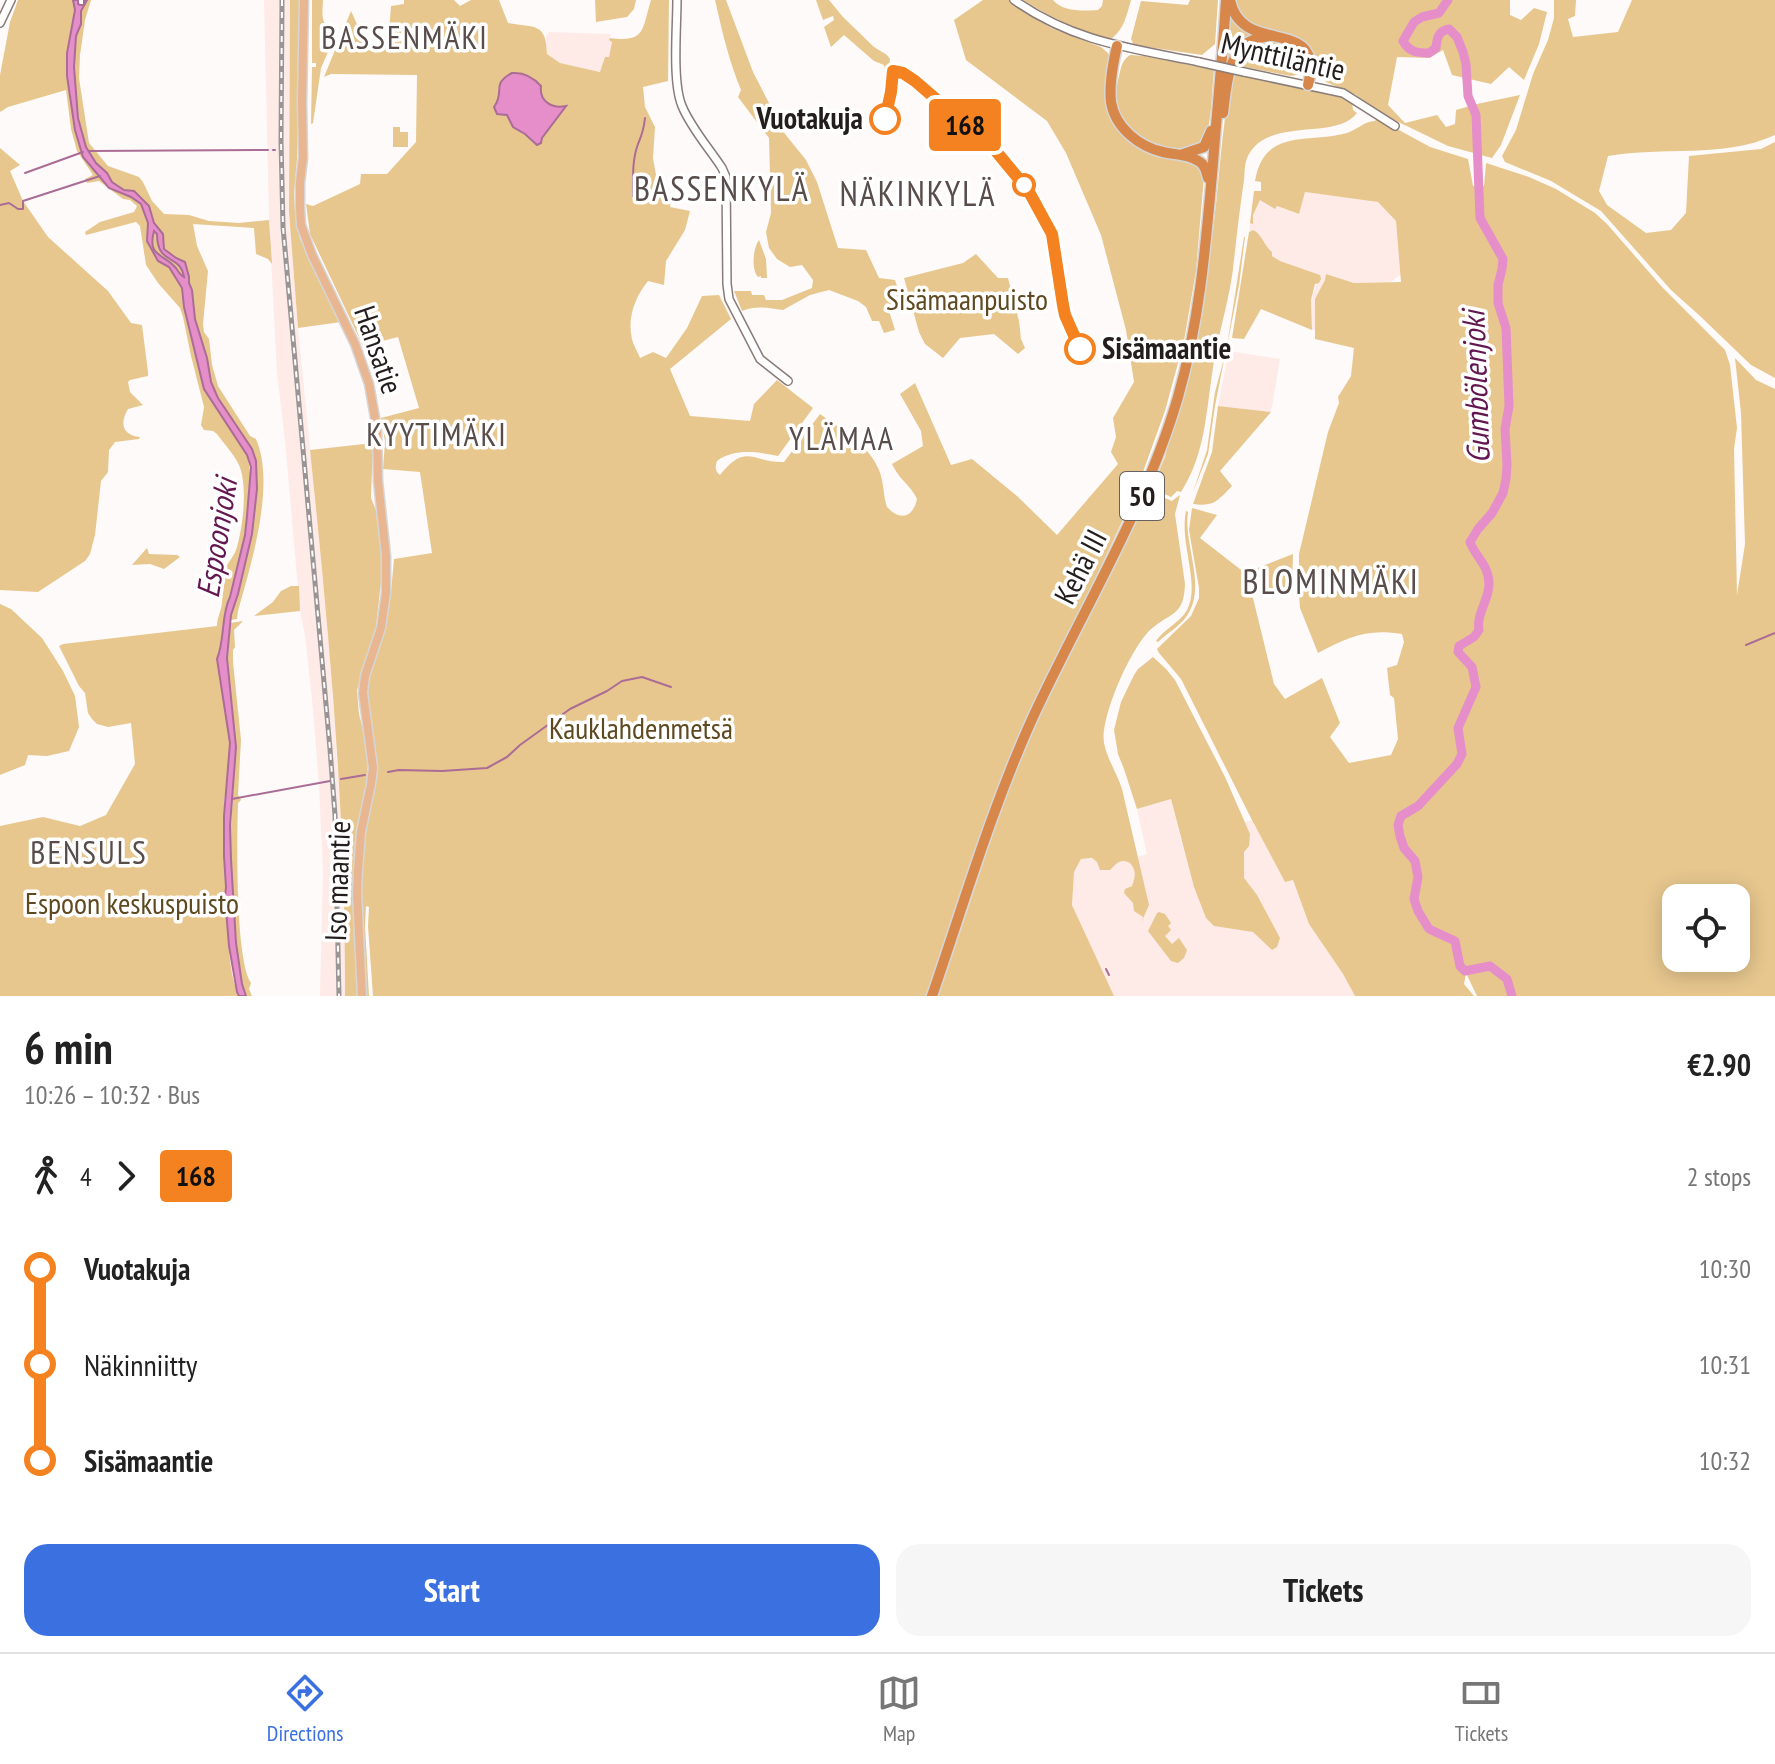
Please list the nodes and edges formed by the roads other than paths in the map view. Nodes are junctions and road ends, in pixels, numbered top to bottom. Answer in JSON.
{"nodes":[{"id":1,"x":8,"y":0,"type":"edge"},
{"id":2,"x":304,"y":0,"type":"edge"},
{"id":3,"x":677,"y":0,"type":"edge"},
{"id":4,"x":1014,"y":0,"type":"edge"},
{"id":5,"x":1228,"y":0,"type":"edge"},
{"id":6,"x":0,"y":23,"type":"edge"},
{"id":7,"x":1270,"y":36,"type":"junction"},
{"id":8,"x":1120,"y":46,"type":"junction"},
{"id":9,"x":1308,"y":85,"type":"junction"},
{"id":10,"x":1216,"y":118,"type":"junction"},
{"id":11,"x":1395,"y":126,"type":"dead end"},
{"id":12,"x":1215,"y":142,"type":"junction"},
{"id":13,"x":1181,"y":154,"type":"junction"},
{"id":14,"x":1210,"y":192,"type":"junction"},
{"id":15,"x":788,"y":381,"type":"dead end"},
{"id":16,"x":373,"y":768,"type":"joint"},
{"id":17,"x":362,"y":996,"type":"edge"},
{"id":18,"x":932,"y":996,"type":"edge"}],
"edges":[{"from":1,"to":6,"type":"street"},
{"from":2,"to":16,"type":"main road","name":"Hansatie"},
{"from":3,"to":15,"type":"street"},
{"from":4,"to":8,"type":"street","name":"Mynttiläntie"},
{"from":5,"to":7,"type":"highway"},
{"from":5,"to":10,"type":"highway","name":"Kehä III","number":"50"},
{"from":7,"to":9,"type":"highway"},
{"from":7,"to":12,"type":"highway"},
{"from":8,"to":9,"type":"street","name":"Mynttiläntie","bridge":true},
{"from":8,"to":13,"type":"highway"},
{"from":9,"to":11,"type":"street","name":"Mynttiläntie"},
{"from":10,"to":12,"type":"highway","name":"Kehä III","number":"50"},
{"from":10,"to":13,"type":"highway"},
{"from":12,"to":14,"type":"highway","name":"Kehä III","number":"50"},
{"from":13,"to":14,"type":"highway"},
{"from":14,"to":18,"type":"highway","name":"Kehä III","number":"50"},
{"from":16,"to":17,"type":"main road","name":"Iso maantie"}]}
